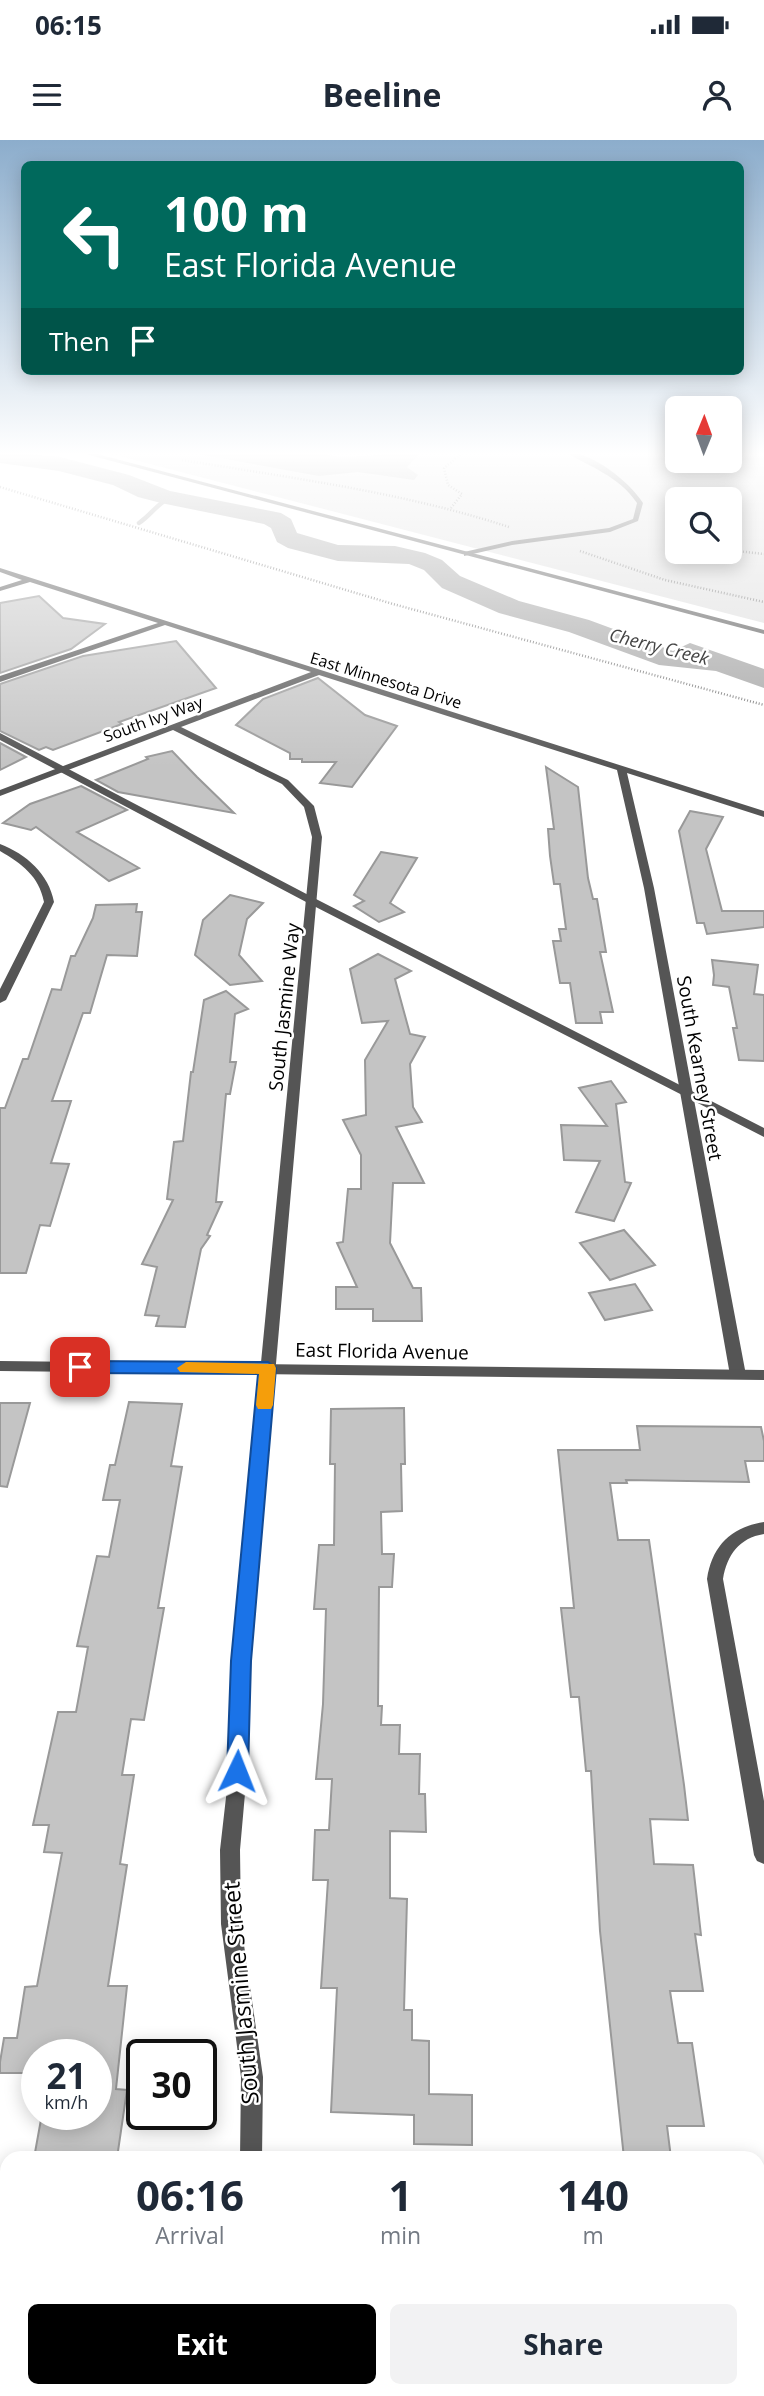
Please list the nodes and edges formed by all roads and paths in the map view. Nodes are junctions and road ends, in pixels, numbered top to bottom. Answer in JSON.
{"nodes":[{"id":1,"x":234,"y":556,"type":"edge"},
{"id":2,"x":476,"y":556,"type":"edge"},
{"id":3,"x":597,"y":556,"type":"edge"},
{"id":4,"x":0,"y":570,"type":"edge"},
{"id":5,"x":29,"y":580,"type":"junction"},
{"id":6,"x":0,"y":589,"type":"edge"},
{"id":7,"x":764,"y":602,"type":"edge"},
{"id":8,"x":162,"y":624,"type":"junction"},
{"id":9,"x":764,"y":632,"type":"edge"},
{"id":10,"x":316,"y":673,"type":"junction"},
{"id":11,"x":0,"y":679,"type":"edge"},
{"id":12,"x":764,"y":705,"type":"edge"},
{"id":13,"x":176,"y":728,"type":"junction"},
{"id":14,"x":0,"y":736,"type":"edge"},
{"id":15,"x":621,"y":768,"type":"junction"},
{"id":16,"x":62,"y":769,"type":"junction"},
{"id":17,"x":0,"y":793,"type":"edge"},
{"id":18,"x":764,"y":814,"type":"edge"},
{"id":19,"x":0,"y":848,"type":"edge"},
{"id":20,"x":312,"y":901,"type":"junction"},
{"id":21,"x":0,"y":1000,"type":"edge"},
{"id":22,"x":684,"y":1090,"type":"junction"},
{"id":23,"x":764,"y":1133,"type":"edge"},
{"id":24,"x":0,"y":1366,"type":"edge"},
{"id":25,"x":268,"y":1368,"type":"junction"},
{"id":26,"x":738,"y":1375,"type":"junction"},
{"id":27,"x":764,"y":1376,"type":"edge"},
{"id":28,"x":764,"y":1528,"type":"edge"},
{"id":29,"x":764,"y":1855,"type":"edge"},
{"id":30,"x":251,"y":2151,"type":"edge"}],
"edges":[{"from":1,"to":12,"type":"path"},
{"from":2,"to":9,"type":"street"},
{"from":3,"to":7,"type":"path"},
{"from":4,"to":5,"type":"street","name":"East Minnesota Drive"},
{"from":5,"to":6,"type":"street"},
{"from":5,"to":8,"type":"street","name":"East Minnesota Drive"},
{"from":8,"to":10,"type":"street","name":"East Minnesota Drive"},
{"from":8,"to":11,"type":"street"},
{"from":10,"to":13,"type":"street","name":"South Ivy Way"},
{"from":10,"to":15,"type":"street","name":"East Minnesota Drive"},
{"from":13,"to":16,"type":"street","name":"South Ivy Way"},
{"from":13,"to":20,"type":"street","name":"South Jasmine Way"},
{"from":14,"to":16,"type":"street"},
{"from":15,"to":18,"type":"street","name":"East Minnesota Drive"},
{"from":15,"to":22,"type":"street","name":"South Kearney Street"},
{"from":16,"to":17,"type":"street","name":"South Ivy Way"},
{"from":16,"to":20,"type":"street"},
{"from":19,"to":21,"type":"street"},
{"from":20,"to":22,"type":"street"},
{"from":20,"to":25,"type":"street","name":"South Jasmine Way"},
{"from":22,"to":23,"type":"street"},
{"from":22,"to":26,"type":"street","name":"South Kearney Street"},
{"from":24,"to":25,"type":"street","name":"East Florida Avenue"},
{"from":25,"to":26,"type":"street","name":"East Florida Avenue"},
{"from":25,"to":30,"type":"street","name":"South Jasmine Street"},
{"from":26,"to":27,"type":"street","name":"East Florida Avenue"},
{"from":28,"to":29,"type":"street"}]}
